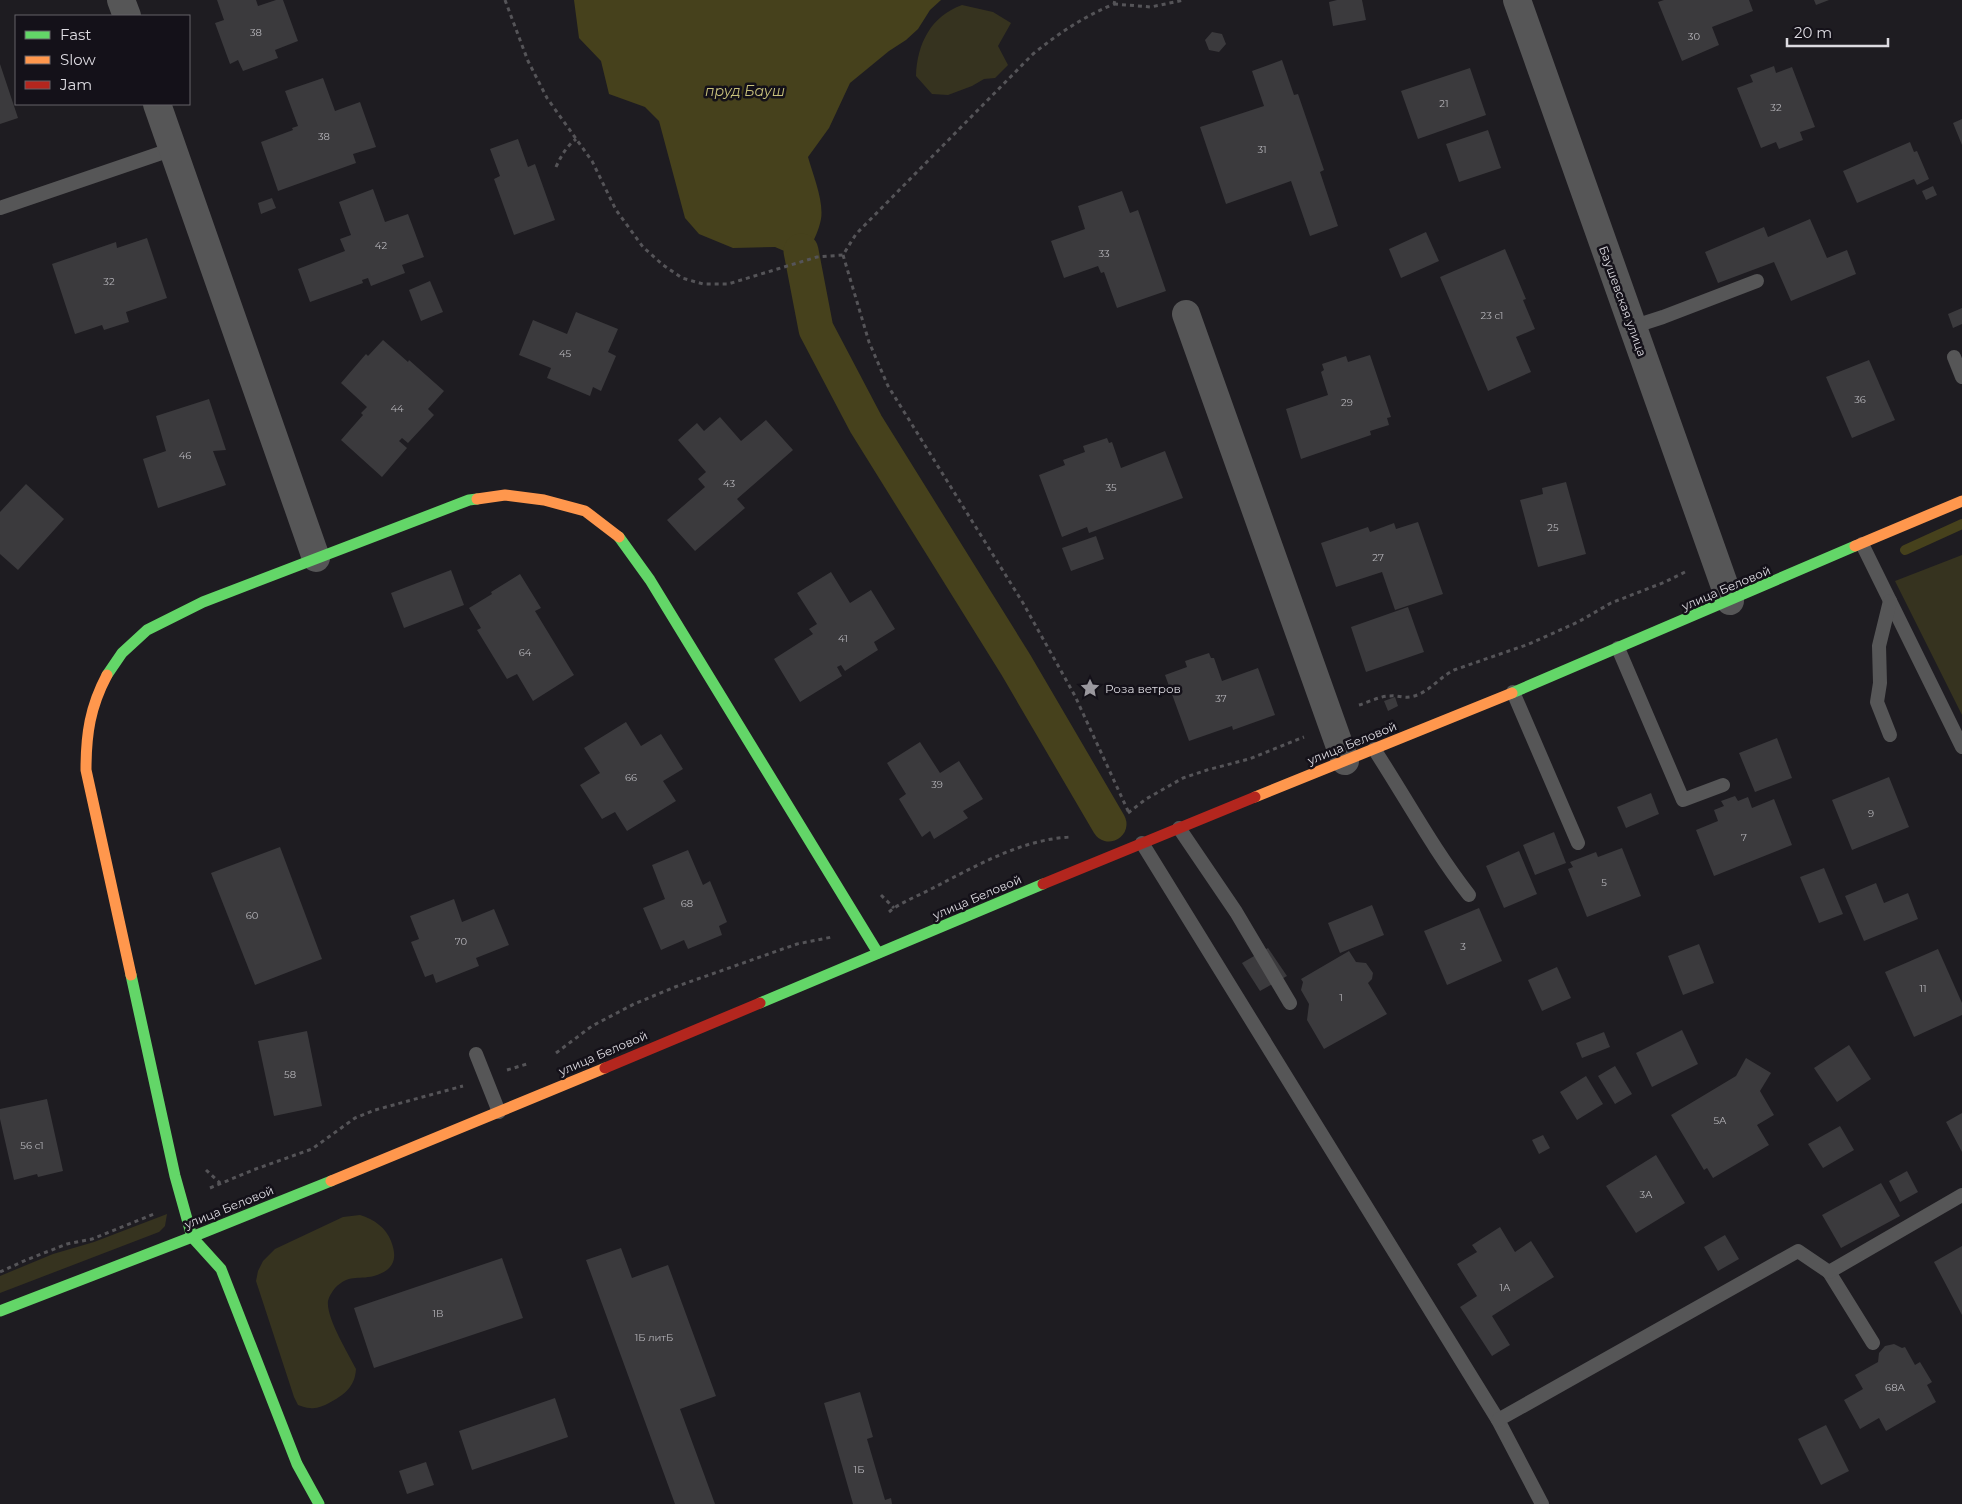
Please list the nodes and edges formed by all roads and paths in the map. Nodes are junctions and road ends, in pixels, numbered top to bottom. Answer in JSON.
{"nodes":[{"id":1,"x":121,"y":0,"type":"edge"},
{"id":2,"x":505,"y":0,"type":"edge"},
{"id":3,"x":1184,"y":0,"type":"edge"},
{"id":4,"x":1518,"y":0,"type":"edge"},
{"id":5,"x":1114,"y":2,"type":"edge"},
{"id":6,"x":127,"y":15,"type":"edge"},
{"id":7,"x":157,"y":105,"type":"edge"},
{"id":8,"x":576,"y":139,"type":"junction"},
{"id":9,"x":173,"y":149,"type":"junction"},
{"id":10,"x":556,"y":167,"type":"dead end"},
{"id":11,"x":0,"y":208,"type":"edge"},
{"id":12,"x":843,"y":255,"type":"junction"},
{"id":13,"x":1757,"y":281,"type":"dead end"},
{"id":14,"x":1186,"y":314,"type":"dead end"},
{"id":15,"x":1632,"y":327,"type":"junction"},
{"id":16,"x":1954,"y":358,"type":"dead end"},
{"id":17,"x":1962,"y":377,"type":"edge"},
{"id":18,"x":1962,"y":501,"type":"edge"},
{"id":19,"x":1862,"y":544,"type":"junction"},
{"id":20,"x":1714,"y":557,"type":"junction"},
{"id":21,"x":316,"y":558,"type":"junction"},
{"id":22,"x":1730,"y":601,"type":"junction"},
{"id":23,"x":1890,"y":601,"type":"junction"},
{"id":24,"x":1618,"y":648,"type":"junction"},
{"id":25,"x":1513,"y":692,"type":"junction"},
{"id":26,"x":1330,"y":722,"type":"junction"},
{"id":27,"x":1890,"y":735,"type":"dead end"},
{"id":28,"x":1962,"y":747,"type":"edge"},
{"id":29,"x":1374,"y":749,"type":"junction"},
{"id":30,"x":1345,"y":761,"type":"junction"},
{"id":31,"x":1723,"y":785,"type":"dead end"},
{"id":32,"x":1129,"y":812,"type":"junction"},
{"id":33,"x":1124,"y":819,"type":"dead end"},
{"id":34,"x":1179,"y":828,"type":"junction"},
{"id":35,"x":1072,"y":837,"type":"dead end"},
{"id":36,"x":1142,"y":843,"type":"junction"},
{"id":37,"x":1578,"y":844,"type":"dead end"},
{"id":38,"x":1469,"y":894,"type":"dead end"},
{"id":39,"x":863,"y":929,"type":"junction"},
{"id":40,"x":878,"y":953,"type":"junction"},
{"id":41,"x":1290,"y":1003,"type":"dead end"},
{"id":42,"x":476,"y":1054,"type":"dead end"},
{"id":43,"x":548,"y":1057,"type":"dead end"},
{"id":44,"x":529,"y":1064,"type":"dead end"},
{"id":45,"x":485,"y":1077,"type":"junction"},
{"id":46,"x":499,"y":1112,"type":"junction"},
{"id":47,"x":1962,"y":1194,"type":"edge"},
{"id":48,"x":181,"y":1203,"type":"junction"},
{"id":49,"x":192,"y":1237,"type":"junction"},
{"id":50,"x":0,"y":1272,"type":"edge"},
{"id":51,"x":1829,"y":1272,"type":"junction"},
{"id":52,"x":0,"y":1311,"type":"edge"},
{"id":53,"x":1873,"y":1344,"type":"dead end"},
{"id":54,"x":1498,"y":1420,"type":"junction"},
{"id":55,"x":319,"y":1504,"type":"edge"},
{"id":56,"x":1542,"y":1504,"type":"edge"}],
"edges":[{"from":1,"to":6,"type":"street"},
{"from":2,"to":8,"type":"path"},
{"from":3,"to":5,"type":"path"},
{"from":4,"to":15,"type":"street","name":"Баушевская улица"},
{"from":5,"to":12,"type":"path"},
{"from":7,"to":9,"type":"street"},
{"from":8,"to":10,"type":"path"},
{"from":8,"to":12,"type":"path"},
{"from":9,"to":11,"type":"lane"},
{"from":9,"to":21,"type":"street"},
{"from":12,"to":32,"type":"path"},
{"from":13,"to":15,"type":"lane"},
{"from":14,"to":26,"type":"street"},
{"from":15,"to":20,"type":"street","name":"Баушевская улица"},
{"from":16,"to":17,"type":"lane"},
{"from":18,"to":19,"type":"street","name":"улица Беловой"},
{"from":19,"to":22,"type":"street","name":"улица Беловой"},
{"from":19,"to":23,"type":"lane"},
{"from":20,"to":22,"type":"street","name":"Баушевская улица"},
{"from":20,"to":26,"type":"path"},
{"from":21,"to":39,"type":"street"},
{"from":21,"to":48,"type":"street"},
{"from":22,"to":24,"type":"street","name":"улица Беловой"},
{"from":23,"to":27,"type":"lane"},
{"from":23,"to":28,"type":"lane"},
{"from":24,"to":25,"type":"street","name":"улица Беловой"},
{"from":24,"to":31,"type":"lane"},
{"from":25,"to":29,"type":"street","name":"улица Беловой"},
{"from":25,"to":37,"type":"lane"},
{"from":26,"to":30,"type":"street"},
{"from":26,"to":32,"type":"path"},
{"from":29,"to":30,"type":"street","name":"улица Беловой"},
{"from":29,"to":38,"type":"lane"},
{"from":30,"to":34,"type":"street","name":"улица Беловой"},
{"from":32,"to":33,"type":"path"},
{"from":32,"to":36,"type":"path"},
{"from":34,"to":36,"type":"street","name":"улица Беловой"},
{"from":34,"to":41,"type":"lane"},
{"from":35,"to":39,"type":"path"},
{"from":36,"to":40,"type":"street","name":"улица Беловой"},
{"from":36,"to":54,"type":"lane"},
{"from":39,"to":40,"type":"street"},
{"from":39,"to":43,"type":"path"},
{"from":40,"to":46,"type":"street","name":"улица Беловой"},
{"from":42,"to":45,"type":"lane"},
{"from":44,"to":45,"type":"path"},
{"from":45,"to":46,"type":"lane"},
{"from":45,"to":48,"type":"path"},
{"from":46,"to":49,"type":"street","name":"улица Беловой"},
{"from":47,"to":51,"type":"lane"},
{"from":48,"to":49,"type":"street"},
{"from":48,"to":50,"type":"path"},
{"from":49,"to":52,"type":"street","name":"улица Беловой"},
{"from":49,"to":55,"type":"street"},
{"from":51,"to":53,"type":"lane"},
{"from":51,"to":54,"type":"lane"},
{"from":54,"to":56,"type":"lane"}]}
